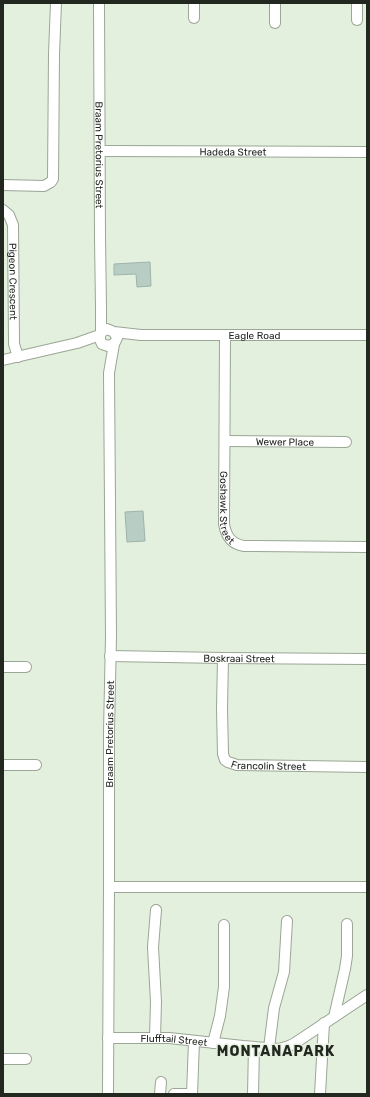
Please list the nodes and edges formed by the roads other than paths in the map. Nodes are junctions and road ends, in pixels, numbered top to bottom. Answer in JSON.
{"nodes":[{"id":1,"x":56,"y":3,"type":"edge"},
{"id":2,"x":100,"y":3,"type":"edge"},
{"id":3,"x":194,"y":3,"type":"edge"},
{"id":4,"x":275,"y":3,"type":"edge"},
{"id":5,"x":356,"y":3,"type":"edge"},
{"id":6,"x":194,"y":18,"type":"dead end"},
{"id":7,"x":357,"y":20,"type":"dead end"},
{"id":8,"x":275,"y":23,"type":"dead end"},
{"id":9,"x":100,"y":151,"type":"junction"},
{"id":10,"x":367,"y":152,"type":"edge"},
{"id":11,"x":3,"y":185,"type":"edge"},
{"id":12,"x":3,"y":210,"type":"edge"},
{"id":13,"x":225,"y":335,"type":"junction"},
{"id":14,"x":367,"y":335,"type":"edge"},
{"id":15,"x":108,"y":338,"type":"junction"},
{"id":16,"x":18,"y":357,"type":"junction"},
{"id":17,"x":3,"y":360,"type":"edge"},
{"id":18,"x":225,"y":442,"type":"junction"},
{"id":19,"x":346,"y":442,"type":"dead end"},
{"id":20,"x":367,"y":547,"type":"edge"},
{"id":21,"x":110,"y":656,"type":"junction"},
{"id":22,"x":223,"y":658,"type":"junction"},
{"id":23,"x":367,"y":659,"type":"edge"},
{"id":24,"x":26,"y":667,"type":"dead end"},
{"id":25,"x":3,"y":668,"type":"edge"},
{"id":26,"x":3,"y":765,"type":"edge"},
{"id":27,"x":36,"y":765,"type":"dead end"},
{"id":28,"x":367,"y":767,"type":"edge"},
{"id":29,"x":109,"y":887,"type":"junction"},
{"id":30,"x":367,"y":887,"type":"edge"},
{"id":31,"x":156,"y":910,"type":"dead end"},
{"id":32,"x":287,"y":921,"type":"dead end"},
{"id":33,"x":348,"y":924,"type":"dead end"},
{"id":34,"x":224,"y":925,"type":"dead end"},
{"id":35,"x":367,"y":995,"type":"edge"},
{"id":36,"x":334,"y":1017,"type":"junction"},
{"id":37,"x":324,"y":1024,"type":"junction"},
{"id":38,"x":108,"y":1038,"type":"junction"},
{"id":39,"x":155,"y":1038,"type":"junction"},
{"id":40,"x":194,"y":1041,"type":"junction"},
{"id":41,"x":213,"y":1043,"type":"junction"},
{"id":42,"x":254,"y":1047,"type":"junction"},
{"id":43,"x":269,"y":1048,"type":"junction"},
{"id":44,"x":3,"y":1059,"type":"edge"},
{"id":45,"x":26,"y":1059,"type":"dead end"},
{"id":46,"x":161,"y":1082,"type":"dead end"},
{"id":47,"x":108,"y":1094,"type":"edge"},
{"id":48,"x":160,"y":1094,"type":"edge"},
{"id":49,"x":174,"y":1094,"type":"edge"},
{"id":50,"x":192,"y":1094,"type":"edge"},
{"id":51,"x":253,"y":1094,"type":"edge"},
{"id":52,"x":320,"y":1094,"type":"edge"}],
"edges":[{"from":1,"to":11,"type":"street"},
{"from":2,"to":9,"type":"street","name":"Braam Pretorius Street"},
{"from":3,"to":6,"type":"street"},
{"from":4,"to":8,"type":"street"},
{"from":5,"to":7,"type":"street"},
{"from":9,"to":10,"type":"street","name":"Hadeda Street"},
{"from":9,"to":15,"type":"street","name":"Braam Pretorius Street"},
{"from":12,"to":16,"type":"street","name":"Pigeon Crescent"},
{"from":13,"to":14,"type":"street","name":"Eagle Road"},
{"from":13,"to":15,"type":"street","name":"Eagle Road"},
{"from":13,"to":18,"type":"street","name":"Goshawk Street"},
{"from":15,"to":16,"type":"street","name":"Eagle Road"},
{"from":15,"to":21,"type":"street","name":"Braam Pretorius Street"},
{"from":16,"to":17,"type":"street","name":"Eagle Road"},
{"from":18,"to":19,"type":"street","name":"Wewer Place"},
{"from":18,"to":20,"type":"street","name":"Goshawk Street"},
{"from":21,"to":22,"type":"street","name":"Boskraai Street"},
{"from":21,"to":29,"type":"street","name":"Braam Pretorius Street"},
{"from":22,"to":23,"type":"street","name":"Boskraai Street"},
{"from":22,"to":28,"type":"street","name":"Francolin Street"},
{"from":24,"to":25,"type":"street"},
{"from":26,"to":27,"type":"street"},
{"from":29,"to":30,"type":"street"},
{"from":29,"to":38,"type":"street","name":"Braam Pretorius Street"},
{"from":31,"to":39,"type":"street"},
{"from":32,"to":43,"type":"street"},
{"from":33,"to":36,"type":"street"},
{"from":34,"to":41,"type":"street"},
{"from":35,"to":36,"type":"street","name":"Flufftail Street"},
{"from":36,"to":37,"type":"street","name":"Flufftail Street"},
{"from":37,"to":43,"type":"street","name":"Flufftail Street"},
{"from":37,"to":52,"type":"street"},
{"from":38,"to":39,"type":"street","name":"Flufftail Street"},
{"from":38,"to":47,"type":"street","name":"Braam Pretorius Street"},
{"from":39,"to":40,"type":"street","name":"Flufftail Street"},
{"from":40,"to":41,"type":"street","name":"Flufftail Street"},
{"from":40,"to":50,"type":"street"},
{"from":41,"to":42,"type":"street","name":"Flufftail Street"},
{"from":42,"to":43,"type":"street","name":"Flufftail Street"},
{"from":42,"to":51,"type":"street"},
{"from":44,"to":45,"type":"street"},
{"from":46,"to":48,"type":"street"},
{"from":49,"to":50,"type":"street"}]}
